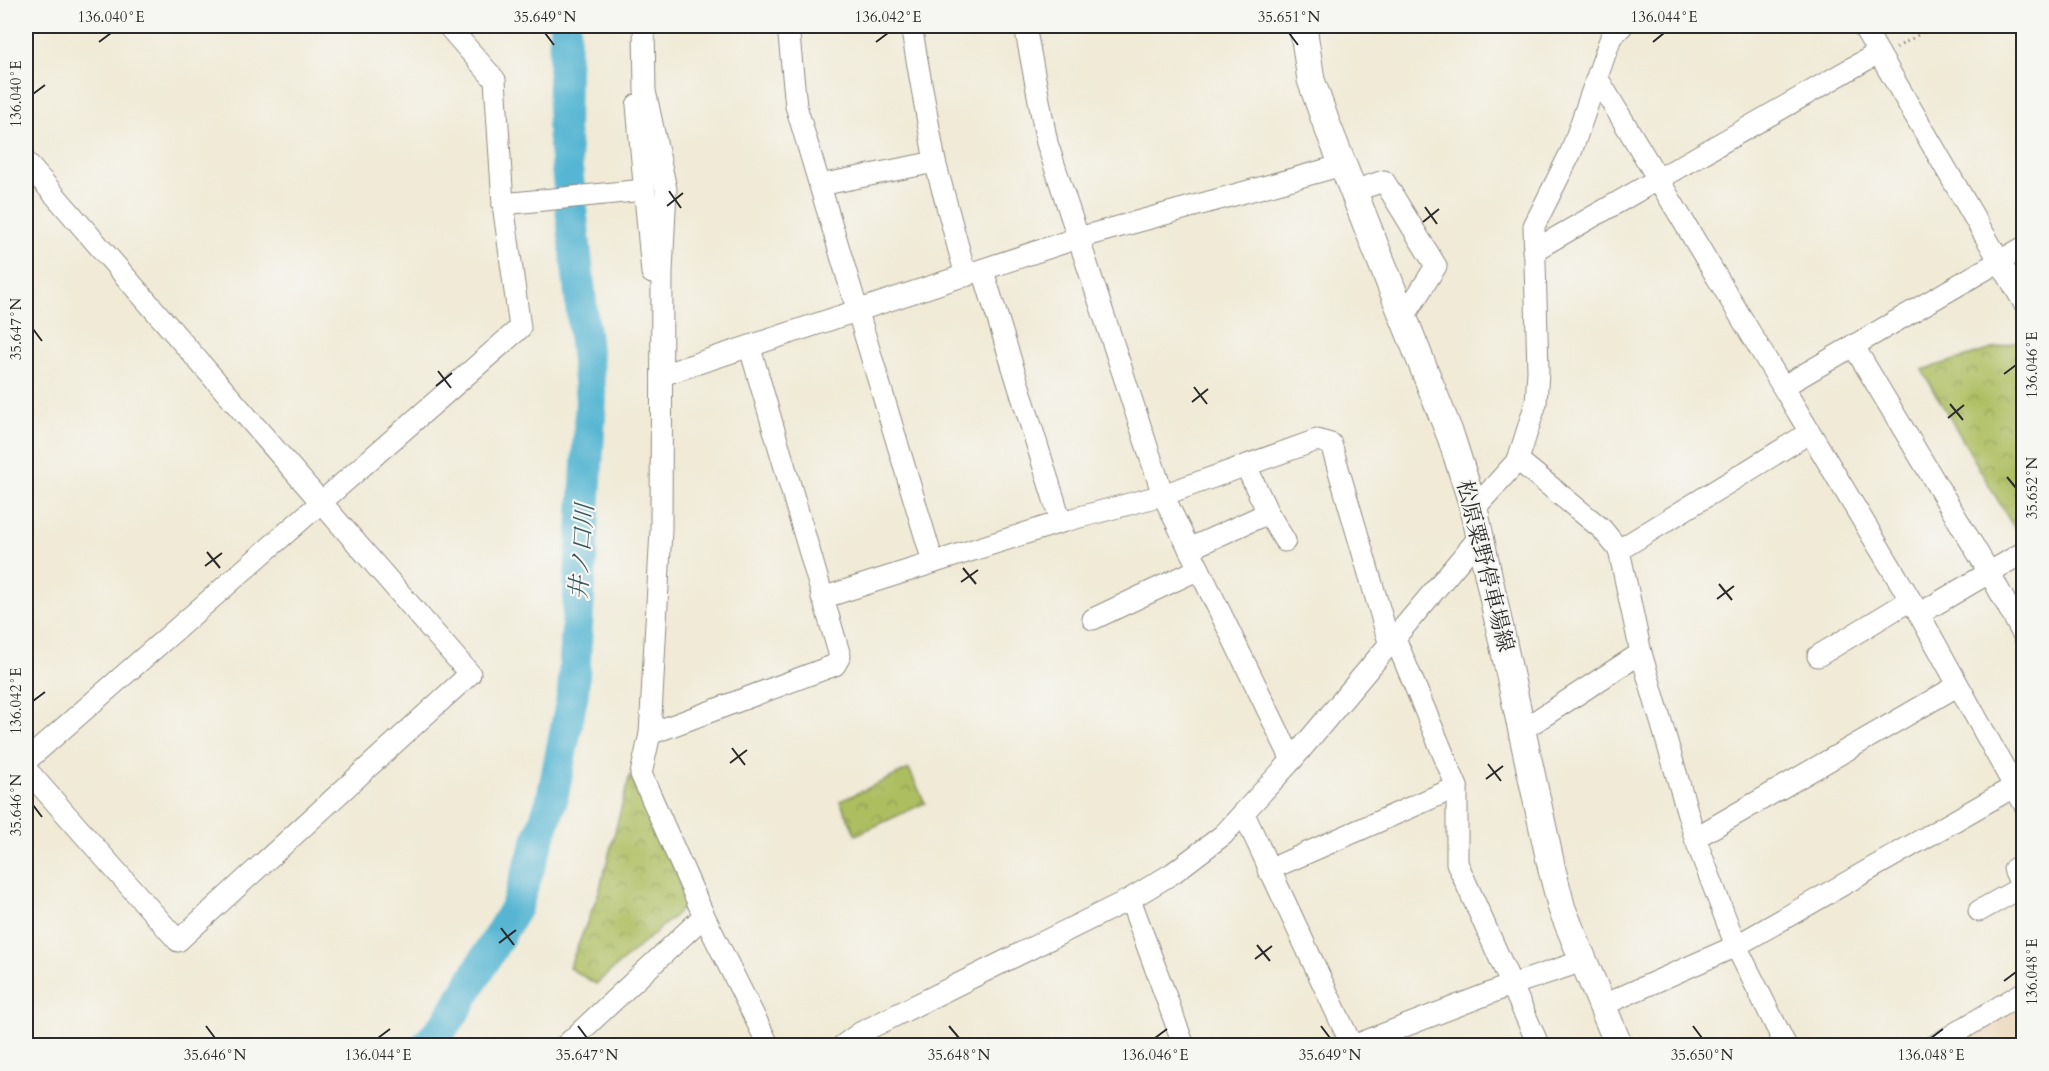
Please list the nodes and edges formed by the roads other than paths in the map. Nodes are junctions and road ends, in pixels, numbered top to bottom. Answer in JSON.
{"nodes":[{"id":1,"x":448,"y":26,"type":"edge"},
{"id":2,"x":644,"y":26,"type":"edge"},
{"id":3,"x":788,"y":26,"type":"edge"},
{"id":4,"x":911,"y":26,"type":"edge"},
{"id":5,"x":1025,"y":26,"type":"edge"},
{"id":6,"x":1303,"y":26,"type":"edge"},
{"id":7,"x":1863,"y":26,"type":"edge"},
{"id":8,"x":1613,"y":30,"type":"edge"},
{"id":9,"x":1879,"y":55,"type":"junction"},
{"id":10,"x":1598,"y":79,"type":"junction"},
{"id":11,"x":645,"y":91,"type":"junction"},
{"id":12,"x":26,"y":162,"type":"edge"},
{"id":13,"x":935,"y":162,"type":"junction"},
{"id":14,"x":1343,"y":165,"type":"junction"},
{"id":15,"x":1659,"y":179,"type":"junction"},
{"id":16,"x":820,"y":185,"type":"junction"},
{"id":17,"x":638,"y":190,"type":"junction"},
{"id":18,"x":1353,"y":191,"type":"junction"},
{"id":19,"x":511,"y":203,"type":"junction"},
{"id":20,"x":1078,"y":238,"type":"junction"},
{"id":21,"x":2024,"y":247,"type":"edge"},
{"id":22,"x":1533,"y":251,"type":"junction"},
{"id":23,"x":1998,"y":261,"type":"junction"},
{"id":24,"x":662,"y":272,"type":"junction"},
{"id":25,"x":975,"y":273,"type":"junction"},
{"id":26,"x":2024,"y":303,"type":"edge"},
{"id":27,"x":859,"y":312,"type":"junction"},
{"id":28,"x":1404,"y":317,"type":"junction"},
{"id":29,"x":1853,"y":345,"type":"junction"},
{"id":30,"x":750,"y":348,"type":"junction"},
{"id":31,"x":662,"y":375,"type":"junction"},
{"id":32,"x":1784,"y":387,"type":"junction"},
{"id":33,"x":1809,"y":433,"type":"junction"},
{"id":34,"x":1518,"y":460,"type":"junction"},
{"id":35,"x":1246,"y":466,"type":"junction"},
{"id":36,"x":1163,"y":495,"type":"junction"},
{"id":37,"x":321,"y":501,"type":"junction"},
{"id":38,"x":1268,"y":513,"type":"junction"},
{"id":39,"x":1478,"y":521,"type":"junction"},
{"id":40,"x":1061,"y":522,"type":"junction"},
{"id":41,"x":1285,"y":541,"type":"dead end"},
{"id":42,"x":1189,"y":549,"type":"junction"},
{"id":43,"x":1619,"y":550,"type":"junction"},
{"id":44,"x":2024,"y":552,"type":"edge"},
{"id":45,"x":933,"y":562,"type":"junction"},
{"id":46,"x":1199,"y":569,"type":"junction"},
{"id":47,"x":1989,"y":572,"type":"junction"},
{"id":48,"x":822,"y":598,"type":"junction"},
{"id":49,"x":1914,"y":608,"type":"junction"},
{"id":50,"x":1093,"y":618,"type":"dead end"},
{"id":51,"x":2024,"y":636,"type":"edge"},
{"id":52,"x":1392,"y":639,"type":"junction"},
{"id":53,"x":1641,"y":653,"type":"junction"},
{"id":54,"x":1818,"y":656,"type":"dead end"},
{"id":55,"x":1957,"y":686,"type":"junction"},
{"id":56,"x":1522,"y":730,"type":"junction"},
{"id":57,"x":650,"y":734,"type":"junction"},
{"id":58,"x":26,"y":760,"type":"edge"},
{"id":59,"x":1292,"y":760,"type":"junction"},
{"id":60,"x":26,"y":769,"type":"edge"},
{"id":61,"x":1456,"y":787,"type":"junction"},
{"id":62,"x":2020,"y":790,"type":"edge"},
{"id":63,"x":1244,"y":814,"type":"junction"},
{"id":64,"x":1695,"y":838,"type":"junction"},
{"id":65,"x":2024,"y":864,"type":"edge"},
{"id":66,"x":1268,"y":870,"type":"junction"},
{"id":67,"x":1130,"y":899,"type":"junction"},
{"id":68,"x":1979,"y":911,"type":"dead end"},
{"id":69,"x":704,"y":916,"type":"junction"},
{"id":70,"x":1736,"y":946,"type":"junction"},
{"id":71,"x":1583,"y":962,"type":"junction"},
{"id":72,"x":1511,"y":985,"type":"junction"},
{"id":73,"x":2024,"y":992,"type":"edge"},
{"id":74,"x":1601,"y":1006,"type":"junction"},
{"id":75,"x":565,"y":1046,"type":"edge"},
{"id":76,"x":770,"y":1046,"type":"edge"},
{"id":77,"x":842,"y":1046,"type":"edge"},
{"id":78,"x":1184,"y":1046,"type":"edge"},
{"id":79,"x":1352,"y":1046,"type":"edge"},
{"id":80,"x":1539,"y":1046,"type":"edge"},
{"id":81,"x":1619,"y":1046,"type":"edge"},
{"id":82,"x":1786,"y":1046,"type":"edge"},
{"id":83,"x":1934,"y":1046,"type":"edge"}],
"edges":[{"from":1,"to":19,"type":"street"},
{"from":2,"to":11,"type":"street"},
{"from":3,"to":16,"type":"street"},
{"from":4,"to":13,"type":"street"},
{"from":5,"to":20,"type":"street"},
{"from":6,"to":14,"type":"main road","name":"松原粟野停車場線"},
{"from":7,"to":9,"type":"street"},
{"from":8,"to":10,"type":"street"},
{"from":9,"to":15,"type":"street"},
{"from":9,"to":23,"type":"street"},
{"from":10,"to":15,"type":"street"},
{"from":10,"to":22,"type":"street"},
{"from":11,"to":17,"type":"street"},
{"from":11,"to":24,"type":"street"},
{"from":12,"to":37,"type":"street"},
{"from":13,"to":16,"type":"street"},
{"from":13,"to":25,"type":"street"},
{"from":14,"to":18,"type":"main road","name":"松原粟野停車場線"},
{"from":14,"to":20,"type":"street"},
{"from":15,"to":22,"type":"street"},
{"from":15,"to":32,"type":"street"},
{"from":16,"to":27,"type":"street"},
{"from":17,"to":19,"type":"street"},
{"from":17,"to":24,"type":"street"},
{"from":18,"to":28,"type":"main road","name":"松原粟野停車場線"},
{"from":18,"to":28,"type":"street"},
{"from":19,"to":37,"type":"street"},
{"from":20,"to":25,"type":"street"},
{"from":20,"to":36,"type":"street"},
{"from":21,"to":23,"type":"street"},
{"from":22,"to":34,"type":"street"},
{"from":23,"to":26,"type":"street"},
{"from":23,"to":29,"type":"street"},
{"from":24,"to":31,"type":"street"},
{"from":25,"to":27,"type":"street"},
{"from":25,"to":40,"type":"street"},
{"from":27,"to":30,"type":"street"},
{"from":27,"to":45,"type":"street"},
{"from":28,"to":39,"type":"main road","name":"松原粟野停車場線"},
{"from":29,"to":32,"type":"street"},
{"from":29,"to":47,"type":"street"},
{"from":30,"to":31,"type":"street"},
{"from":30,"to":48,"type":"street"},
{"from":31,"to":57,"type":"street"},
{"from":32,"to":33,"type":"street"},
{"from":33,"to":43,"type":"street"},
{"from":33,"to":49,"type":"street"},
{"from":34,"to":39,"type":"street"},
{"from":34,"to":43,"type":"street"},
{"from":35,"to":36,"type":"street"},
{"from":35,"to":38,"type":"street"},
{"from":35,"to":52,"type":"street"},
{"from":36,"to":40,"type":"street"},
{"from":36,"to":42,"type":"street"},
{"from":37,"to":58,"type":"street"},
{"from":37,"to":60,"type":"street"},
{"from":38,"to":41,"type":"street"},
{"from":38,"to":42,"type":"street"},
{"from":39,"to":52,"type":"street"},
{"from":39,"to":56,"type":"main road","name":"松原粟野停車場線"},
{"from":40,"to":45,"type":"street"},
{"from":42,"to":46,"type":"street"},
{"from":43,"to":53,"type":"street"},
{"from":44,"to":47,"type":"street"},
{"from":45,"to":48,"type":"street"},
{"from":46,"to":50,"type":"street"},
{"from":46,"to":59,"type":"street"},
{"from":47,"to":49,"type":"street"},
{"from":47,"to":51,"type":"street"},
{"from":48,"to":57,"type":"street"},
{"from":49,"to":54,"type":"street"},
{"from":49,"to":55,"type":"street"},
{"from":52,"to":59,"type":"street"},
{"from":52,"to":61,"type":"street"},
{"from":53,"to":56,"type":"street"},
{"from":53,"to":64,"type":"street"},
{"from":55,"to":62,"type":"street"},
{"from":55,"to":64,"type":"street"},
{"from":56,"to":71,"type":"main road","name":"松原粟野停車場線"},
{"from":57,"to":69,"type":"street"},
{"from":59,"to":63,"type":"street"},
{"from":61,"to":66,"type":"street"},
{"from":61,"to":72,"type":"street"},
{"from":62,"to":70,"type":"street"},
{"from":63,"to":66,"type":"street"},
{"from":63,"to":67,"type":"street"},
{"from":64,"to":70,"type":"street"},
{"from":65,"to":68,"type":"street"},
{"from":66,"to":79,"type":"street"},
{"from":67,"to":77,"type":"street"},
{"from":67,"to":78,"type":"street"},
{"from":69,"to":75,"type":"street"},
{"from":69,"to":76,"type":"street"},
{"from":70,"to":74,"type":"street"},
{"from":70,"to":82,"type":"street"},
{"from":71,"to":72,"type":"street"},
{"from":71,"to":74,"type":"main road","name":"松原粟野停車場線"},
{"from":72,"to":79,"type":"street"},
{"from":72,"to":80,"type":"street"},
{"from":73,"to":83,"type":"street"},
{"from":74,"to":81,"type":"main road","name":"松原粟野停車場線"}]}
